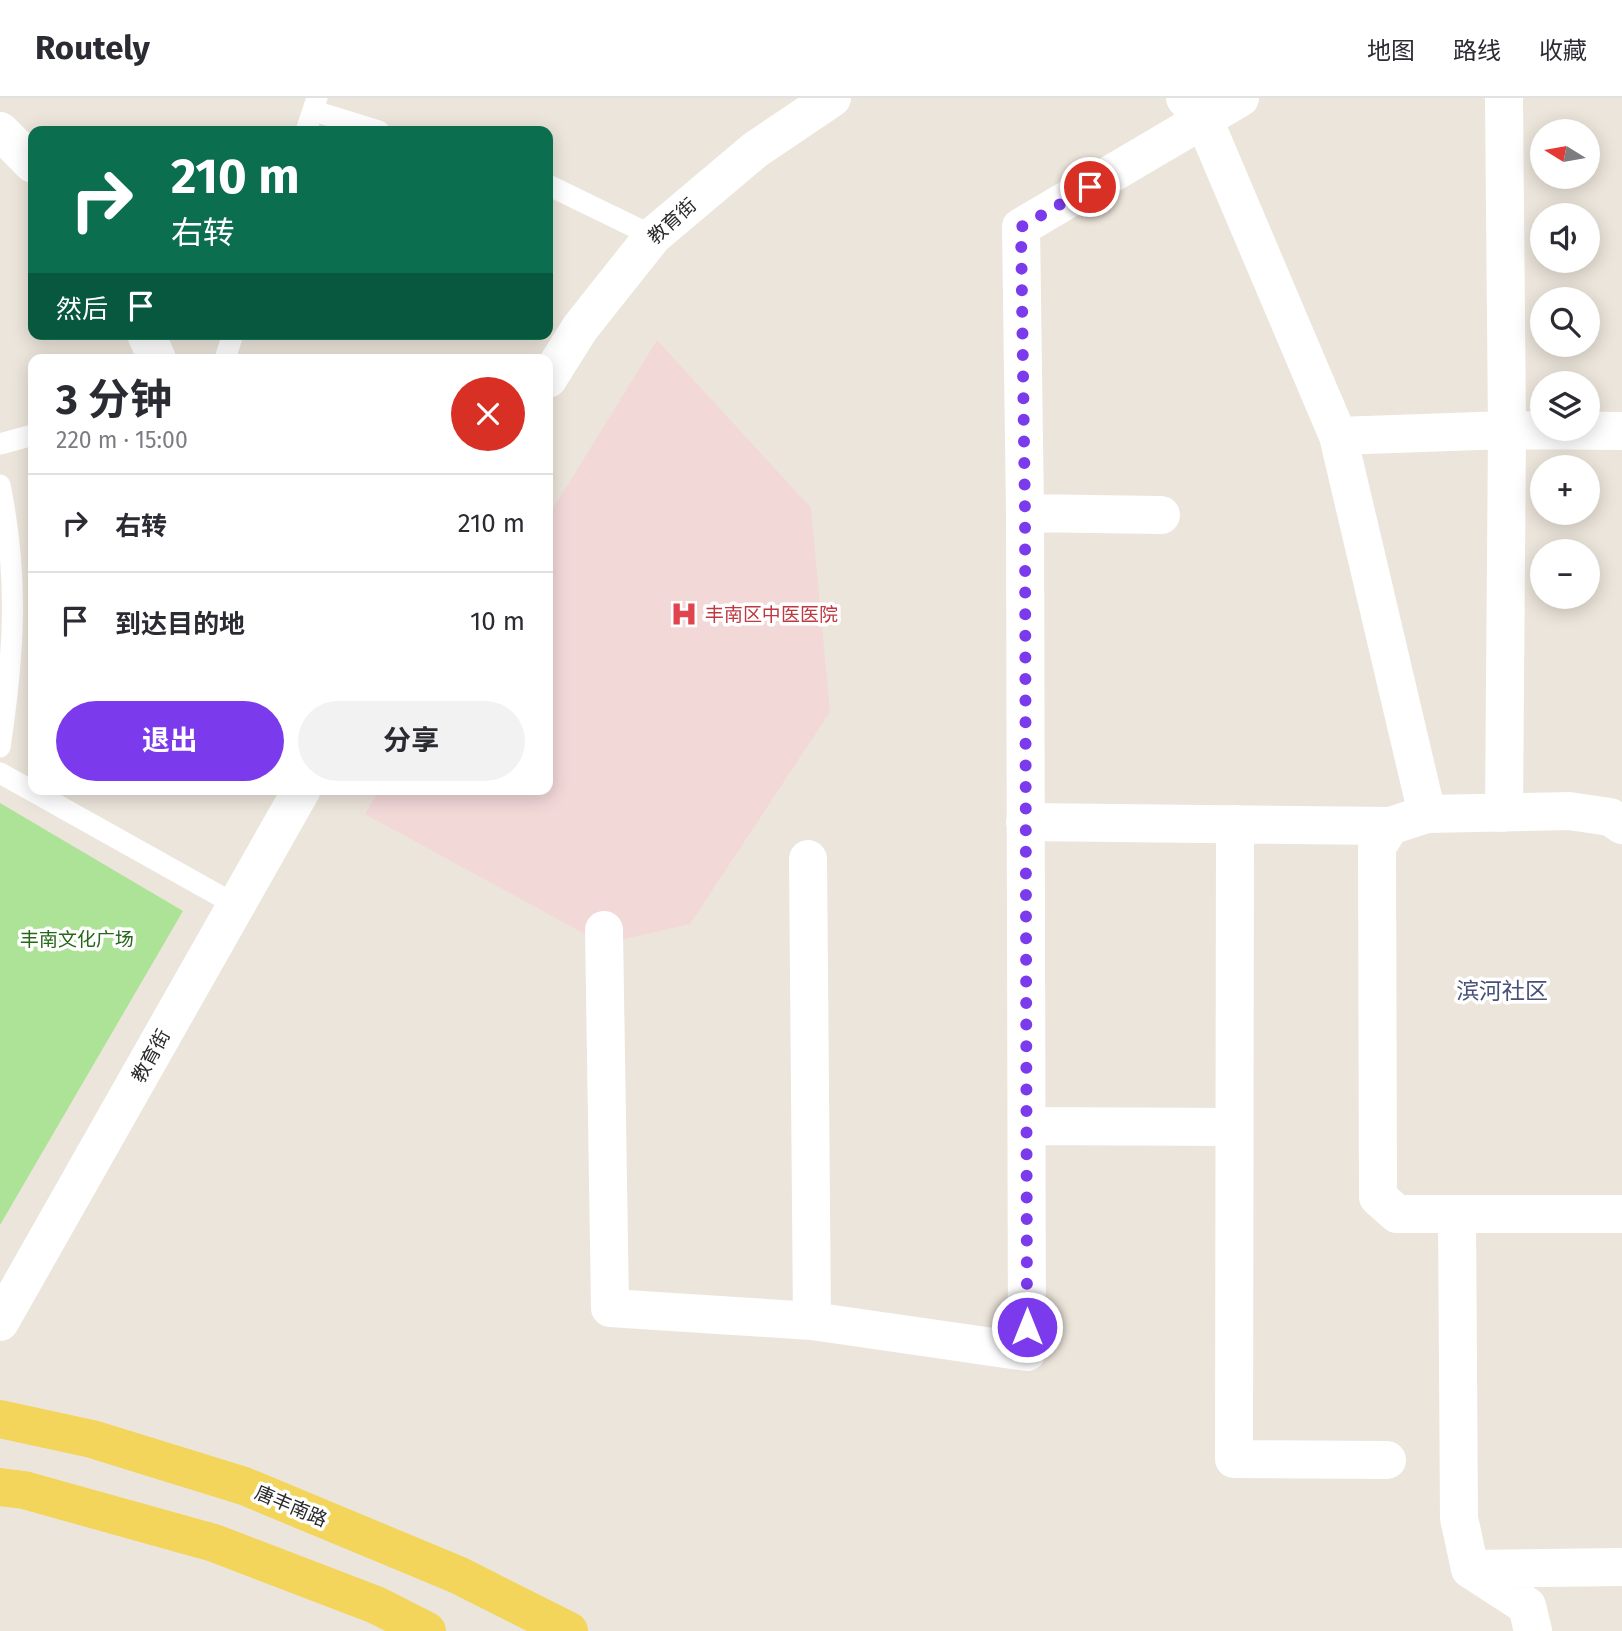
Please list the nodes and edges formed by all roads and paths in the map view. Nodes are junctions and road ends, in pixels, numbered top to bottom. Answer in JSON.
{"nodes":[{"id":1,"x":832,"y":98,"type":"edge"},
{"id":2,"x":1240,"y":98,"type":"edge"},
{"id":3,"x":1503,"y":98,"type":"edge"},
{"id":4,"x":316,"y":104,"type":"edge"},
{"id":5,"x":1194,"y":109,"type":"edge"},
{"id":6,"x":308,"y":126,"type":"edge"},
{"id":7,"x":367,"y":126,"type":"edge"},
{"id":8,"x":0,"y":131,"type":"edge"},
{"id":9,"x":28,"y":159,"type":"edge"},
{"id":10,"x":553,"y":187,"type":"edge"},
{"id":11,"x":653,"y":236,"type":"junction"},
{"id":12,"x":553,"y":371,"type":"edge"},
{"id":13,"x":1507,"y":430,"type":"junction"},
{"id":14,"x":1622,"y":431,"type":"edge"},
{"id":15,"x":28,"y":436,"type":"edge"},
{"id":16,"x":1338,"y":436,"type":"junction"},
{"id":17,"x":0,"y":444,"type":"edge"},
{"id":18,"x":0,"y":485,"type":"edge"},
{"id":19,"x":1025,"y":513,"type":"junction"},
{"id":20,"x":1161,"y":515,"type":"dead end"},
{"id":21,"x":0,"y":747,"type":"edge"},
{"id":22,"x":0,"y":773,"type":"edge"},
{"id":23,"x":28,"y":789,"type":"edge"},
{"id":24,"x":39,"y":795,"type":"edge"},
{"id":25,"x":299,"y":795,"type":"edge"},
{"id":26,"x":1504,"y":813,"type":"junction"},
{"id":27,"x":1427,"y":814,"type":"junction"},
{"id":28,"x":1025,"y":821,"type":"junction"},
{"id":29,"x":1235,"y":824,"type":"junction"},
{"id":30,"x":1622,"y":825,"type":"edge"},
{"id":31,"x":1390,"y":826,"type":"junction"},
{"id":32,"x":808,"y":859,"type":"dead end"},
{"id":33,"x":236,"y":905,"type":"junction"},
{"id":34,"x":604,"y":930,"type":"dead end"},
{"id":35,"x":1027,"y":1126,"type":"junction"},
{"id":36,"x":1234,"y":1127,"type":"junction"},
{"id":37,"x":1457,"y":1214,"type":"junction"},
{"id":38,"x":1622,"y":1214,"type":"edge"},
{"id":39,"x":812,"y":1321,"type":"junction"},
{"id":40,"x":0,"y":1322,"type":"edge"},
{"id":41,"x":0,"y":1419,"type":"edge"},
{"id":42,"x":1387,"y":1460,"type":"dead end"},
{"id":43,"x":0,"y":1487,"type":"edge"},
{"id":44,"x":1622,"y":1567,"type":"edge"},
{"id":45,"x":1470,"y":1569,"type":"junction"},
{"id":46,"x":427,"y":1631,"type":"edge"},
{"id":47,"x":569,"y":1631,"type":"edge"},
{"id":48,"x":1533,"y":1631,"type":"edge"}],
"edges":[{"from":1,"to":11,"type":"street","name":"教育街"},
{"from":2,"to":5,"type":"street"},
{"from":3,"to":13,"type":"street"},
{"from":4,"to":6,"type":"lane"},
{"from":4,"to":7,"type":"lane"},
{"from":5,"to":16,"type":"street"},
{"from":5,"to":19,"type":"street"},
{"from":8,"to":9,"type":"street"},
{"from":10,"to":11,"type":"lane"},
{"from":11,"to":12,"type":"street","name":"教育街"},
{"from":13,"to":14,"type":"street"},
{"from":13,"to":16,"type":"street"},
{"from":13,"to":26,"type":"street"},
{"from":15,"to":17,"type":"lane"},
{"from":16,"to":27,"type":"street"},
{"from":18,"to":21,"type":"lane"},
{"from":19,"to":20,"type":"street"},
{"from":19,"to":28,"type":"street"},
{"from":22,"to":23,"type":"lane"},
{"from":24,"to":33,"type":"lane"},
{"from":25,"to":33,"type":"street","name":"教育街"},
{"from":26,"to":27,"type":"street"},
{"from":26,"to":30,"type":"street"},
{"from":27,"to":31,"type":"street"},
{"from":28,"to":29,"type":"street"},
{"from":28,"to":35,"type":"street"},
{"from":29,"to":31,"type":"street"},
{"from":29,"to":36,"type":"street"},
{"from":31,"to":37,"type":"street"},
{"from":32,"to":39,"type":"street"},
{"from":33,"to":40,"type":"street","name":"教育街"},
{"from":34,"to":39,"type":"street"},
{"from":35,"to":36,"type":"street"},
{"from":35,"to":39,"type":"street"},
{"from":36,"to":42,"type":"street"},
{"from":37,"to":38,"type":"street"},
{"from":37,"to":45,"type":"street"},
{"from":41,"to":47,"type":"main road","name":"唐丰南路"},
{"from":43,"to":46,"type":"main road"},
{"from":44,"to":45,"type":"street"},
{"from":45,"to":48,"type":"street"}]}
